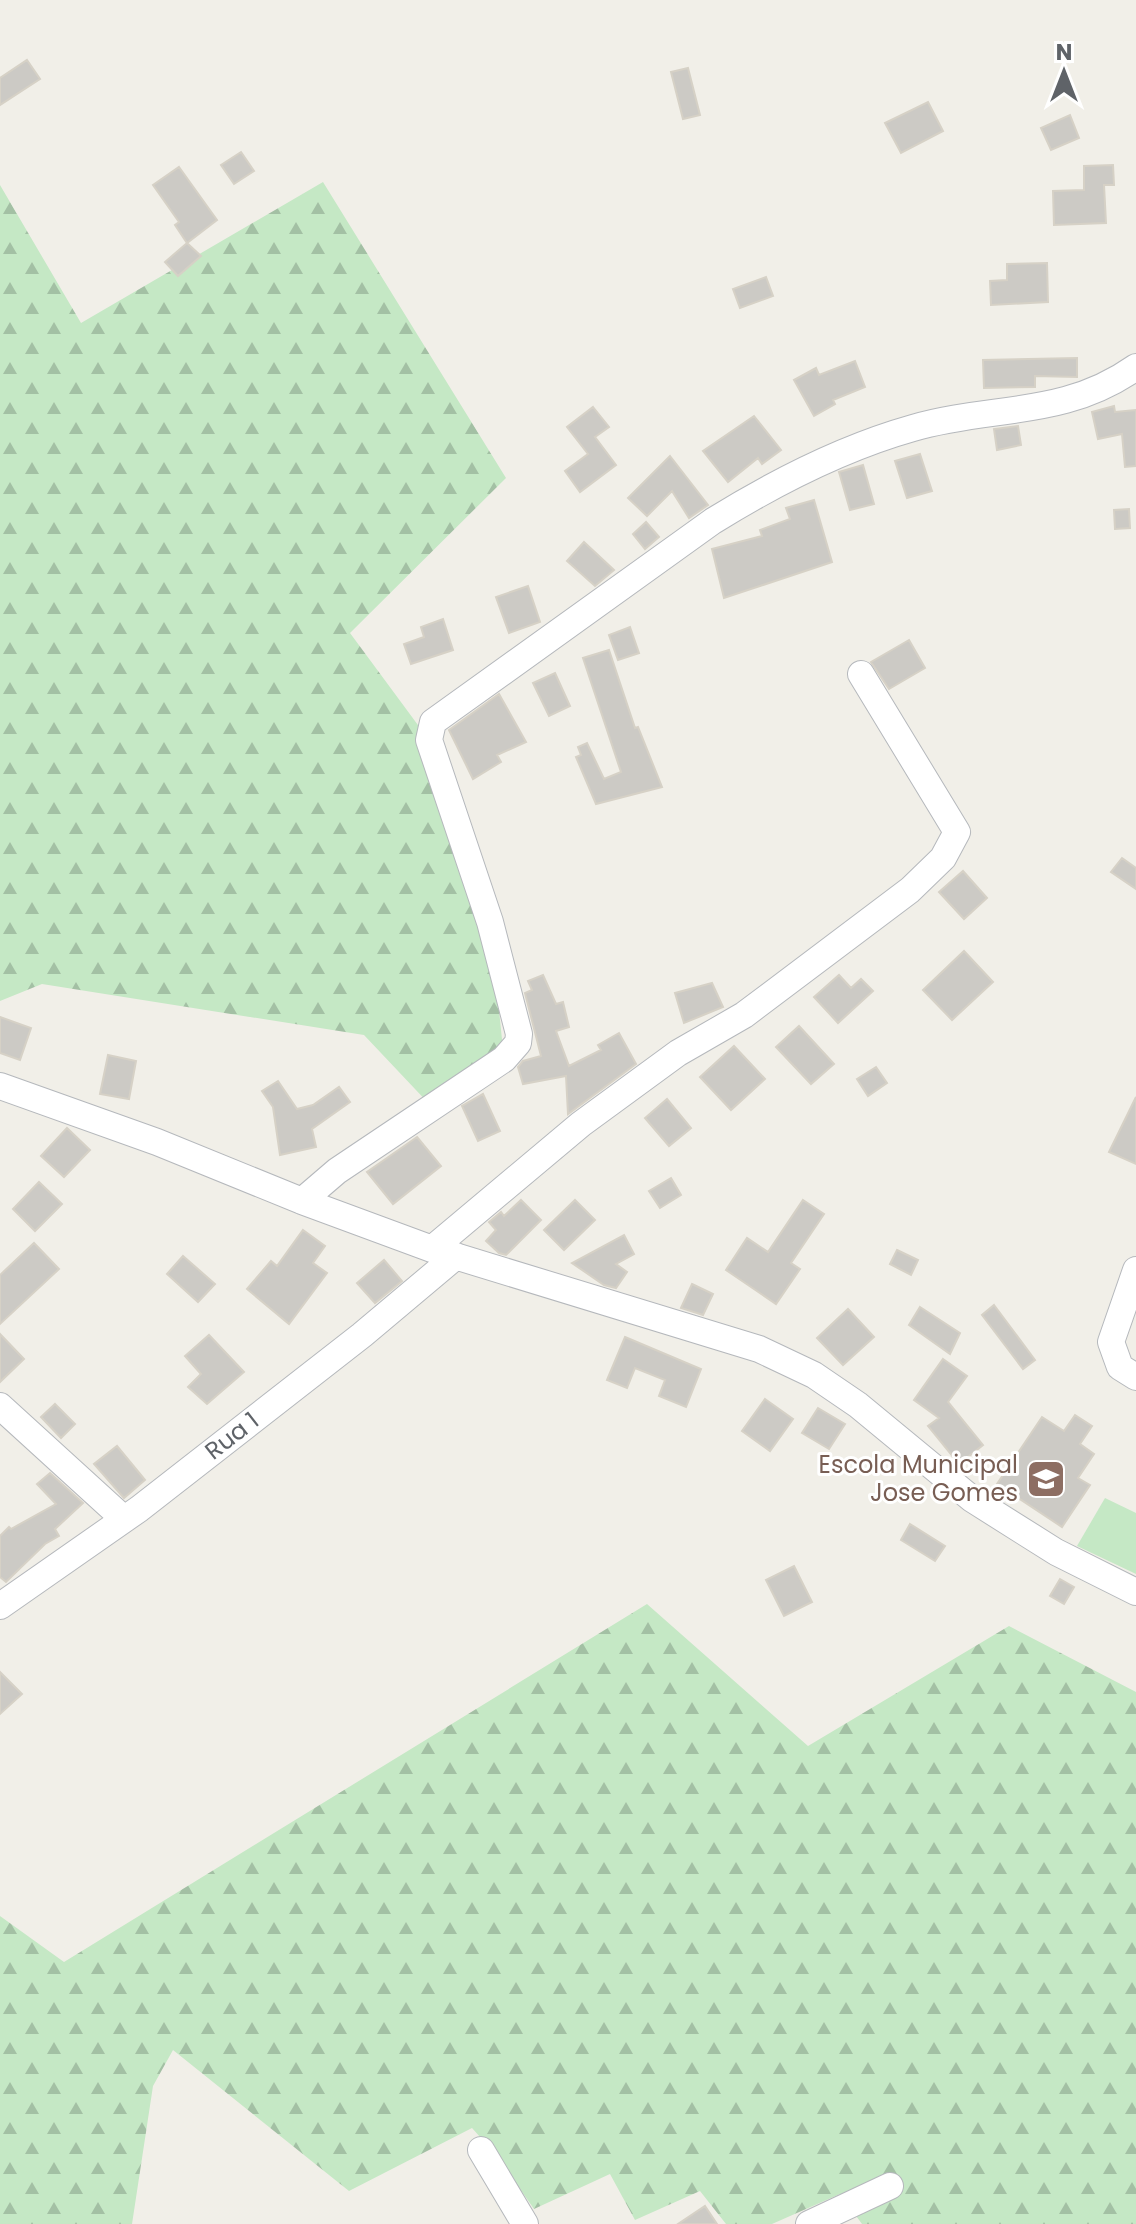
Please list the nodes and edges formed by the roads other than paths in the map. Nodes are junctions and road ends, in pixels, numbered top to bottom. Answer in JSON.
{"nodes":[{"id":1,"x":1136,"y":367,"type":"edge"},
{"id":2,"x":861,"y":674,"type":"dead end"},
{"id":3,"x":0,"y":1086,"type":"edge"},
{"id":4,"x":302,"y":1201,"type":"junction"},
{"id":5,"x":444,"y":1252,"type":"junction"},
{"id":6,"x":1136,"y":1270,"type":"edge"},
{"id":7,"x":1136,"y":1377,"type":"edge"},
{"id":8,"x":0,"y":1406,"type":"edge"},
{"id":9,"x":124,"y":1519,"type":"junction"},
{"id":10,"x":1136,"y":1592,"type":"edge"},
{"id":11,"x":0,"y":1606,"type":"edge"},
{"id":12,"x":481,"y":2150,"type":"dead end"},
{"id":13,"x":890,"y":2186,"type":"dead end"},
{"id":14,"x":525,"y":2224,"type":"edge"},
{"id":15,"x":809,"y":2224,"type":"edge"}],
"edges":[{"from":1,"to":4,"type":"street"},
{"from":2,"to":5,"type":"street","name":"Rua 1"},
{"from":3,"to":4,"type":"street"},
{"from":4,"to":5,"type":"street"},
{"from":5,"to":9,"type":"street","name":"Rua 1"},
{"from":5,"to":10,"type":"street"},
{"from":6,"to":7,"type":"street"},
{"from":8,"to":9,"type":"street"},
{"from":9,"to":11,"type":"street","name":"Rua 1"},
{"from":12,"to":14,"type":"street"},
{"from":13,"to":15,"type":"street"}]}
